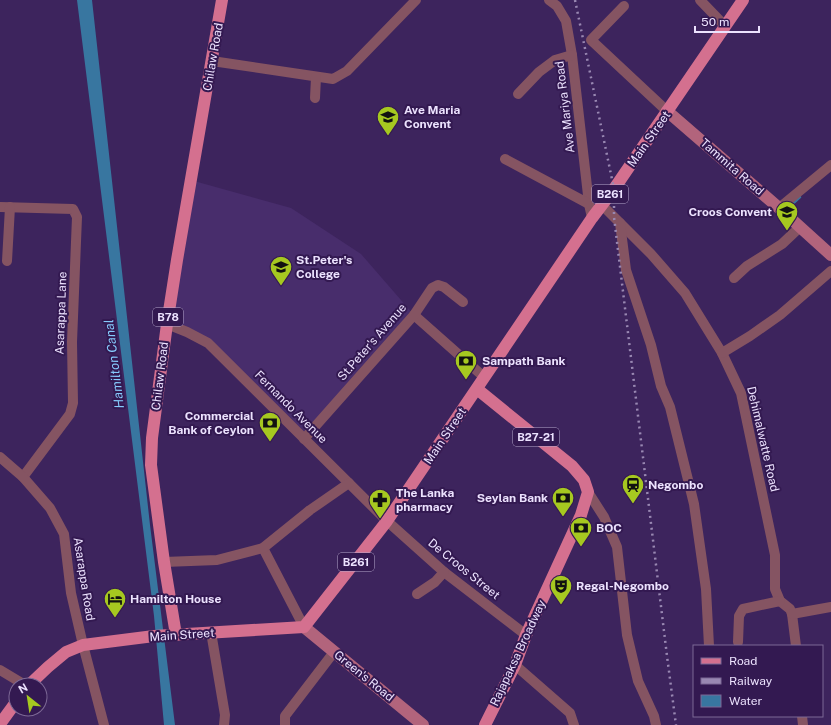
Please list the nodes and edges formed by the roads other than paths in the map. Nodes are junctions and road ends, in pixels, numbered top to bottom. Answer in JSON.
{"nodes":[{"id":1,"x":222,"y":0,"type":"edge"},
{"id":2,"x":416,"y":0,"type":"edge"},
{"id":3,"x":549,"y":0,"type":"edge"},
{"id":4,"x":700,"y":0,"type":"edge"},
{"id":5,"x":743,"y":0,"type":"edge"},
{"id":6,"x":624,"y":6,"type":"dead end"},
{"id":7,"x":725,"y":26,"type":"junction"},
{"id":8,"x":572,"y":55,"type":"junction"},
{"id":9,"x":212,"y":61,"type":"junction"},
{"id":10,"x":316,"y":77,"type":"junction"},
{"id":11,"x":518,"y":94,"type":"dead end"},
{"id":12,"x":315,"y":98,"type":"dead end"},
{"id":13,"x":668,"y":111,"type":"junction"},
{"id":14,"x":505,"y":159,"type":"dead end"},
{"id":15,"x":831,"y":165,"type":"edge"},
{"id":16,"x":589,"y":204,"type":"junction"},
{"id":17,"x":602,"y":205,"type":"junction"},
{"id":18,"x":5,"y":207,"type":"edge"},
{"id":19,"x":779,"y":208,"type":"junction"},
{"id":20,"x":592,"y":218,"type":"junction"},
{"id":21,"x":620,"y":223,"type":"junction"},
{"id":22,"x":800,"y":227,"type":"junction"},
{"id":23,"x":831,"y":256,"type":"edge"},
{"id":24,"x":7,"y":261,"type":"dead end"},
{"id":25,"x":831,"y":271,"type":"edge"},
{"id":26,"x":734,"y":278,"type":"dead end"},
{"id":27,"x":463,"y":302,"type":"dead end"},
{"id":28,"x":414,"y":314,"type":"junction"},
{"id":29,"x":167,"y":324,"type":"junction"},
{"id":30,"x":722,"y":353,"type":"junction"},
{"id":31,"x":484,"y":377,"type":"junction"},
{"id":32,"x":477,"y":389,"type":"junction"},
{"id":33,"x":304,"y":439,"type":"junction"},
{"id":34,"x":0,"y":457,"type":"edge"},
{"id":35,"x":23,"y":476,"type":"junction"},
{"id":36,"x":349,"y":483,"type":"junction"},
{"id":37,"x":588,"y":492,"type":"junction"},
{"id":38,"x":388,"y":521,"type":"junction"},
{"id":39,"x":263,"y":548,"type":"junction"},
{"id":40,"x":164,"y":562,"type":"junction"},
{"id":41,"x":444,"y":572,"type":"junction"},
{"id":42,"x":416,"y":594,"type":"dead end"},
{"id":43,"x":780,"y":601,"type":"junction"},
{"id":44,"x":831,"y":606,"type":"edge"},
{"id":45,"x":792,"y":614,"type":"junction"},
{"id":46,"x":304,"y":627,"type":"junction"},
{"id":47,"x":211,"y":632,"type":"junction"},
{"id":48,"x":176,"y":635,"type":"junction"},
{"id":49,"x":526,"y":635,"type":"junction"},
{"id":50,"x":738,"y":642,"type":"dead end"},
{"id":51,"x":709,"y":645,"type":"edge"},
{"id":52,"x":796,"y":645,"type":"edge"},
{"id":53,"x":83,"y":646,"type":"junction"},
{"id":54,"x":334,"y":652,"type":"junction"},
{"id":55,"x":515,"y":665,"type":"junction"},
{"id":56,"x":0,"y":670,"type":"edge"},
{"id":57,"x":12,"y":677,"type":"edge"},
{"id":58,"x":37,"y":677,"type":"edge"},
{"id":59,"x":8,"y":713,"type":"edge"},
{"id":60,"x":1,"y":722,"type":"edge"},
{"id":61,"x":104,"y":725,"type":"edge"},
{"id":62,"x":224,"y":725,"type":"edge"},
{"id":63,"x":285,"y":725,"type":"edge"},
{"id":64,"x":423,"y":725,"type":"edge"},
{"id":65,"x":485,"y":725,"type":"edge"},
{"id":66,"x":574,"y":725,"type":"edge"},
{"id":67,"x":656,"y":725,"type":"edge"}],
"edges":[{"from":1,"to":9,"type":"main road","name":"Chilaw Road","number":"B78"},
{"from":2,"to":10,"type":"street"},
{"from":3,"to":8,"type":"street","name":"Ave Mariya Road"},
{"from":4,"to":7,"type":"street"},
{"from":5,"to":7,"type":"main road","name":"Main Street","number":"B261"},
{"from":6,"to":13,"type":"street"},
{"from":7,"to":13,"type":"main road","name":"Main Street","number":"B261"},
{"from":8,"to":11,"type":"street"},
{"from":8,"to":16,"type":"street","name":"Ave Mariya Road"},
{"from":9,"to":10,"type":"street"},
{"from":9,"to":29,"type":"main road","name":"Chilaw Road","number":"B78"},
{"from":10,"to":12,"type":"street"},
{"from":13,"to":17,"type":"main road","name":"Main Street","number":"B261"},
{"from":13,"to":19,"type":"street","name":"Tammita Road"},
{"from":14,"to":16,"type":"street"},
{"from":15,"to":19,"type":"street"},
{"from":16,"to":20,"type":"street","name":"Ave Mariya Road"},
{"from":17,"to":20,"type":"main road","name":"Main Street","number":"B261"},
{"from":17,"to":21,"type":"street","name":"Dehimalwatte Road"},
{"from":18,"to":24,"type":"street"},
{"from":18,"to":35,"type":"street","name":"Asarappa Lane"},
{"from":19,"to":22,"type":"street","name":"Tammita Road"},
{"from":20,"to":31,"type":"main road","name":"Main Street","number":"B261"},
{"from":21,"to":30,"type":"street","name":"Dehimalwatte Road"},
{"from":21,"to":51,"type":"street"},
{"from":22,"to":23,"type":"street","name":"Tammita Road"},
{"from":22,"to":26,"type":"street"},
{"from":25,"to":30,"type":"street"},
{"from":27,"to":28,"type":"street","name":"St.Peter's Avenue"},
{"from":28,"to":31,"type":"street"},
{"from":28,"to":33,"type":"street","name":"St.Peter's Avenue"},
{"from":29,"to":33,"type":"street","name":"Fernando Avenue"},
{"from":29,"to":40,"type":"main road","name":"Chilaw Road","number":"B78"},
{"from":30,"to":43,"type":"street","name":"Dehimalwatte Road"},
{"from":31,"to":32,"type":"main road","name":"Main Street","number":"B261"},
{"from":32,"to":37,"type":"main road","number":"B27-21"},
{"from":32,"to":38,"type":"main road","name":"Main Street","number":"B261"},
{"from":33,"to":36,"type":"street","name":"Fernando Avenue"},
{"from":34,"to":35,"type":"street","name":"Asarappa Road"},
{"from":35,"to":53,"type":"street","name":"Asarappa Road"},
{"from":36,"to":38,"type":"street","name":"Fernando Avenue"},
{"from":36,"to":39,"type":"street"},
{"from":37,"to":49,"type":"main road","name":"Rajapaksa Broadway"},
{"from":37,"to":67,"type":"street"},
{"from":38,"to":41,"type":"street","name":"De Croos Street"},
{"from":38,"to":46,"type":"main road","name":"Main Street","number":"B261"},
{"from":39,"to":40,"type":"street"},
{"from":39,"to":46,"type":"street"},
{"from":40,"to":48,"type":"main road","name":"Chilaw Road","number":"B78"},
{"from":41,"to":42,"type":"street"},
{"from":41,"to":49,"type":"street","name":"De Croos Street"},
{"from":43,"to":45,"type":"street","name":"Dehimalwatte Road"},
{"from":43,"to":50,"type":"street"},
{"from":44,"to":45,"type":"street"},
{"from":45,"to":52,"type":"street"},
{"from":46,"to":47,"type":"main road","name":"Main Street"},
{"from":46,"to":54,"type":"street","name":"Green's Road"},
{"from":47,"to":48,"type":"main road","name":"Main Street"},
{"from":47,"to":62,"type":"street"},
{"from":48,"to":53,"type":"main road","name":"Main Street"},
{"from":49,"to":55,"type":"main road","name":"Rajapaksa Broadway"},
{"from":53,"to":58,"type":"main road","name":"Main Street"},
{"from":53,"to":61,"type":"street","name":"Asarappa Road"},
{"from":54,"to":63,"type":"street"},
{"from":54,"to":64,"type":"street","name":"Green's Road"},
{"from":55,"to":65,"type":"main road","name":"Rajapaksa Broadway"},
{"from":55,"to":66,"type":"street"},
{"from":56,"to":57,"type":"street"},
{"from":59,"to":60,"type":"main road"}]}
